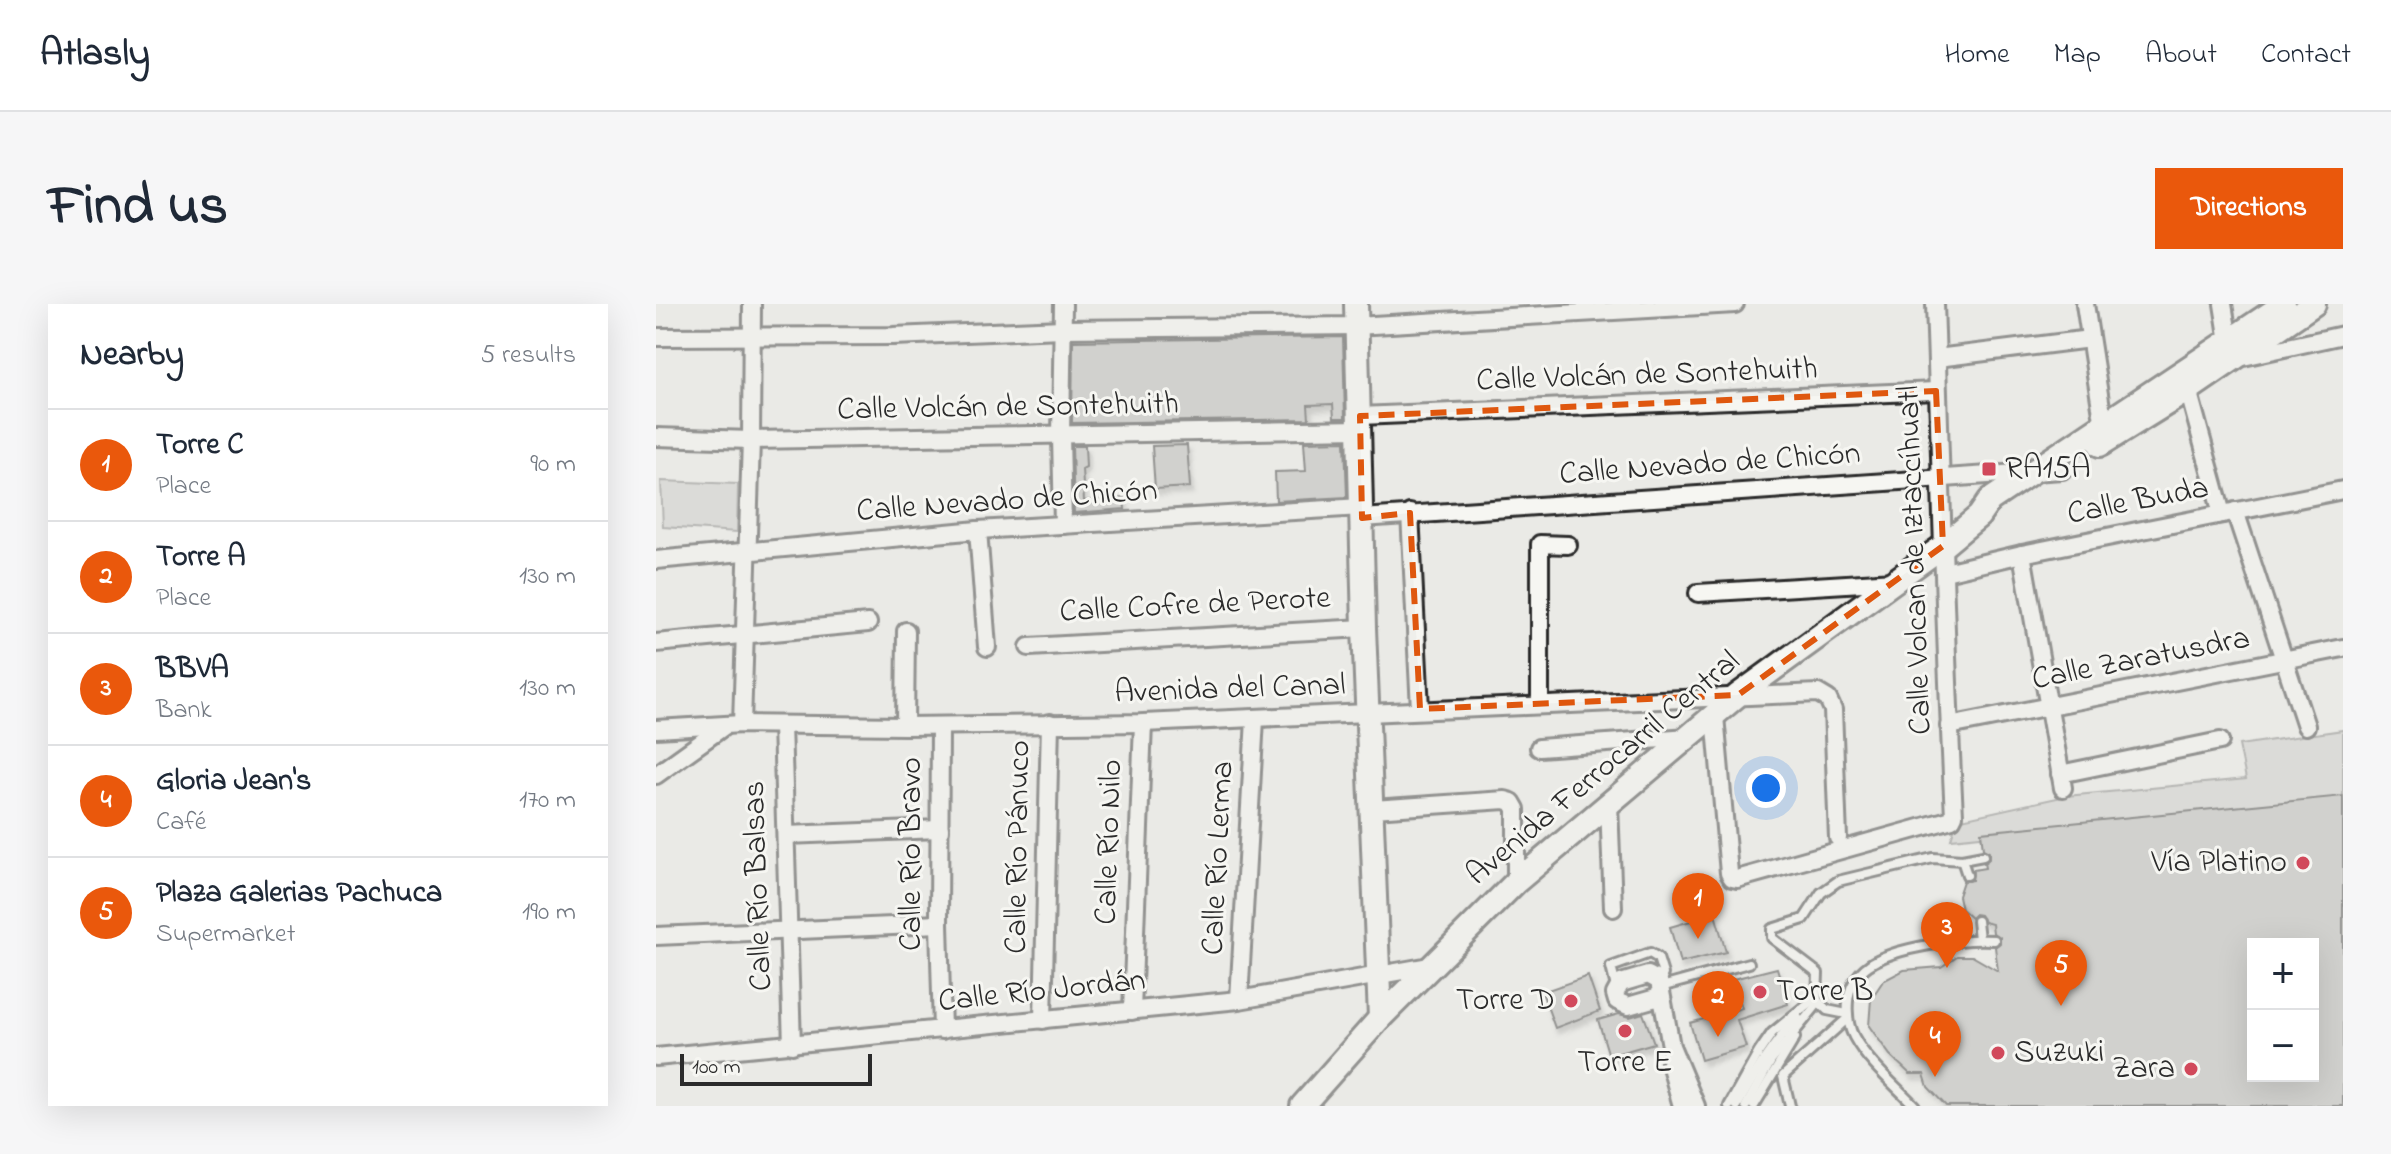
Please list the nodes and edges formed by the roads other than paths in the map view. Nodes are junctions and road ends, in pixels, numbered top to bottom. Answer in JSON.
{"nodes":[{"id":1,"x":752,"y":304,"type":"edge"},
{"id":2,"x":1063,"y":304,"type":"edge"},
{"id":3,"x":1735,"y":304,"type":"edge"},
{"id":4,"x":1935,"y":304,"type":"edge"},
{"id":5,"x":2085,"y":304,"type":"edge"},
{"id":6,"x":2223,"y":304,"type":"edge"},
{"id":7,"x":2284,"y":304,"type":"edge"},
{"id":8,"x":2314,"y":304,"type":"edge"},
{"id":9,"x":1356,"y":315,"type":"edge"},
{"id":10,"x":1063,"y":329,"type":"junction"},
{"id":11,"x":2343,"y":335,"type":"edge"},
{"id":12,"x":656,"y":337,"type":"edge"},
{"id":13,"x":751,"y":338,"type":"junction"},
{"id":14,"x":2090,"y":339,"type":"junction"},
{"id":15,"x":2230,"y":350,"type":"junction"},
{"id":16,"x":1937,"y":358,"type":"junction"},
{"id":17,"x":2186,"y":381,"type":"junction"},
{"id":18,"x":1936,"y":391,"type":"junction"},
{"id":19,"x":1360,"y":422,"type":"junction"},
{"id":20,"x":2105,"y":433,"type":"junction"},
{"id":21,"x":1061,"y":436,"type":"junction"},
{"id":22,"x":657,"y":440,"type":"edge"},
{"id":23,"x":751,"y":440,"type":"junction"},
{"id":24,"x":2062,"y":470,"type":"junction"},
{"id":25,"x":2033,"y":472,"type":"junction"},
{"id":26,"x":1939,"y":480,"type":"junction"},
{"id":27,"x":2343,"y":490,"type":"edge"},
{"id":28,"x":1362,"y":512,"type":"junction"},
{"id":29,"x":2228,"y":512,"type":"junction"},
{"id":30,"x":1410,"y":513,"type":"junction"},
{"id":31,"x":1979,"y":516,"type":"junction"},
{"id":32,"x":1063,"y":525,"type":"junction"},
{"id":33,"x":978,"y":530,"type":"junction"},
{"id":34,"x":1568,"y":545,"type":"dead end"},
{"id":35,"x":1943,"y":546,"type":"junction"},
{"id":36,"x":746,"y":551,"type":"junction"},
{"id":37,"x":2022,"y":554,"type":"junction"},
{"id":38,"x":656,"y":560,"type":"edge"},
{"id":39,"x":1945,"y":572,"type":"junction"},
{"id":40,"x":1895,"y":581,"type":"junction"},
{"id":41,"x":1698,"y":593,"type":"dead end"},
{"id":42,"x":868,"y":623,"type":"dead end"},
{"id":43,"x":1364,"y":628,"type":"junction"},
{"id":44,"x":906,"y":631,"type":"dead end"},
{"id":45,"x":744,"y":633,"type":"junction"},
{"id":46,"x":656,"y":643,"type":"edge"},
{"id":47,"x":987,"y":647,"type":"dead end"},
{"id":48,"x":1029,"y":647,"type":"dead end"},
{"id":49,"x":2343,"y":648,"type":"edge"},
{"id":50,"x":2283,"y":660,"type":"junction"},
{"id":51,"x":1738,"y":695,"type":"junction"},
{"id":52,"x":1540,"y":704,"type":"junction"},
{"id":53,"x":2048,"y":707,"type":"junction"},
{"id":54,"x":1420,"y":709,"type":"junction"},
{"id":55,"x":1369,"y":713,"type":"junction"},
{"id":56,"x":1715,"y":716,"type":"junction"},
{"id":57,"x":1255,"y":719,"type":"junction"},
{"id":58,"x":1050,"y":723,"type":"junction"},
{"id":59,"x":1143,"y":723,"type":"junction"},
{"id":60,"x":733,"y":725,"type":"junction"},
{"id":61,"x":782,"y":725,"type":"junction"},
{"id":62,"x":905,"y":726,"type":"junction"},
{"id":63,"x":940,"y":726,"type":"junction"},
{"id":64,"x":1949,"y":726,"type":"junction"},
{"id":65,"x":2306,"y":726,"type":"dead end"},
{"id":66,"x":656,"y":729,"type":"edge"},
{"id":67,"x":1689,"y":737,"type":"junction"},
{"id":68,"x":2220,"y":741,"type":"dead end"},
{"id":69,"x":1539,"y":748,"type":"dead end"},
{"id":70,"x":656,"y":775,"type":"edge"},
{"id":71,"x":1609,"y":804,"type":"junction"},
{"id":72,"x":1373,"y":809,"type":"junction"},
{"id":73,"x":940,"y":829,"type":"junction"},
{"id":74,"x":786,"y":835,"type":"junction"},
{"id":75,"x":1838,"y":838,"type":"dead end"},
{"id":76,"x":1983,"y":856,"type":"dead end"},
{"id":77,"x":1962,"y":860,"type":"junction"},
{"id":78,"x":1967,"y":875,"type":"dead end"},
{"id":79,"x":1516,"y":882,"type":"junction"},
{"id":80,"x":1613,"y":908,"type":"dead end"},
{"id":81,"x":1977,"y":921,"type":"dead end"},
{"id":82,"x":939,"y":924,"type":"junction"},
{"id":83,"x":789,"y":930,"type":"junction"},
{"id":84,"x":656,"y":936,"type":"edge"},
{"id":85,"x":1979,"y":939,"type":"junction"},
{"id":86,"x":1994,"y":940,"type":"dead end"},
{"id":87,"x":1749,"y":963,"type":"dead end"},
{"id":88,"x":1430,"y":966,"type":"junction"},
{"id":89,"x":1378,"y":977,"type":"junction"},
{"id":90,"x":1658,"y":990,"type":"junction"},
{"id":91,"x":1239,"y":1000,"type":"junction"},
{"id":92,"x":1818,"y":1001,"type":"junction"},
{"id":93,"x":1132,"y":1011,"type":"junction"},
{"id":94,"x":1848,"y":1016,"type":"junction"},
{"id":95,"x":1380,"y":1018,"type":"junction"},
{"id":96,"x":1043,"y":1020,"type":"junction"},
{"id":97,"x":942,"y":1030,"type":"junction"},
{"id":98,"x":792,"y":1045,"type":"junction"},
{"id":99,"x":656,"y":1057,"type":"edge"},
{"id":100,"x":1302,"y":1106,"type":"edge"},
{"id":101,"x":1682,"y":1106,"type":"edge"},
{"id":102,"x":1696,"y":1106,"type":"edge"},
{"id":103,"x":1729,"y":1106,"type":"edge"},
{"id":104,"x":1737,"y":1106,"type":"edge"},
{"id":105,"x":1746,"y":1106,"type":"edge"},
{"id":106,"x":1754,"y":1106,"type":"edge"},
{"id":107,"x":1790,"y":1106,"type":"edge"},
{"id":108,"x":1915,"y":1106,"type":"edge"}],
"edges":[{"from":1,"to":13,"type":"street"},
{"from":2,"to":10,"type":"street"},
{"from":3,"to":9,"type":"street"},
{"from":4,"to":16,"type":"street","name":"Calle Volcan de Iztaccíhuatl"},
{"from":5,"to":14,"type":"street"},
{"from":6,"to":15,"type":"street"},
{"from":7,"to":15,"type":"street","name":"Avenida Ferrocarril Central"},
{"from":8,"to":15,"type":"street","name":"Avenida Ferrocarril Central"},
{"from":9,"to":10,"type":"street"},
{"from":9,"to":19,"type":"street","name":"Calle Cofre de Perote"},
{"from":10,"to":13,"type":"street"},
{"from":10,"to":21,"type":"street"},
{"from":11,"to":15,"type":"street"},
{"from":12,"to":13,"type":"street"},
{"from":13,"to":23,"type":"street"},
{"from":14,"to":16,"type":"street"},
{"from":14,"to":20,"type":"street"},
{"from":15,"to":17,"type":"street","name":"Avenida Ferrocarril Central"},
{"from":16,"to":18,"type":"street","name":"Calle Volcan de Iztaccíhuatl"},
{"from":17,"to":20,"type":"street","name":"Avenida Ferrocarril Central"},
{"from":17,"to":29,"type":"street"},
{"from":18,"to":19,"type":"street","name":"Calle Volcán de Sontehuith"},
{"from":18,"to":26,"type":"street","name":"Calle Volcan de Iztaccíhuatl"},
{"from":19,"to":21,"type":"street","name":"Calle Volcán de Sontehuith"},
{"from":19,"to":28,"type":"street","name":"Calle Cofre de Perote"},
{"from":20,"to":24,"type":"street","name":"Avenida Ferrocarril Central"},
{"from":20,"to":25,"type":"street","name":"Avenida Ferrocarril Central"},
{"from":21,"to":23,"type":"street","name":"Calle Volcán de Sontehuith"},
{"from":21,"to":32,"type":"street"},
{"from":22,"to":23,"type":"street","name":"Calle Volcán de Sontehuith"},
{"from":23,"to":36,"type":"street"},
{"from":24,"to":25,"type":"street","name":"Calle Nevado de Chicón"},
{"from":24,"to":31,"type":"street","name":"Avenida Ferrocarril Central"},
{"from":25,"to":26,"type":"street","name":"Calle Nevado de Chicón"},
{"from":25,"to":31,"type":"street","name":"Avenida Ferrocarril Central"},
{"from":26,"to":30,"type":"street","name":"Calle Nevado de Chicón"},
{"from":26,"to":35,"type":"street","name":"Calle Volcan de Iztaccíhuatl"},
{"from":27,"to":29,"type":"street","name":"Calle Buda"},
{"from":28,"to":30,"type":"street","name":"Calle Nevado de Chicón"},
{"from":28,"to":32,"type":"street","name":"Calle Nevado de Chicón"},
{"from":28,"to":43,"type":"street","name":"Calle Cofre de Perote"},
{"from":29,"to":37,"type":"street","name":"Calle Buda"},
{"from":29,"to":50,"type":"street"},
{"from":30,"to":54,"type":"street"},
{"from":31,"to":35,"type":"street","name":"Avenida Ferrocarril Central"},
{"from":32,"to":33,"type":"street","name":"Calle Nevado de Chicón"},
{"from":33,"to":36,"type":"street","name":"Calle Nevado de Chicón"},
{"from":33,"to":47,"type":"street"},
{"from":34,"to":52,"type":"street"},
{"from":35,"to":39,"type":"street","name":"Calle Volcan de Iztaccíhuatl"},
{"from":35,"to":40,"type":"street","name":"Avenida Ferrocarril Central"},
{"from":36,"to":38,"type":"street","name":"Calle Nevado de Chicón"},
{"from":36,"to":45,"type":"street"},
{"from":37,"to":39,"type":"street","name":"Calle Buda"},
{"from":37,"to":53,"type":"street"},
{"from":39,"to":64,"type":"street","name":"Calle Volcan de Iztaccíhuatl"},
{"from":40,"to":41,"type":"street"},
{"from":40,"to":51,"type":"street","name":"Avenida Ferrocarril Central"},
{"from":42,"to":45,"type":"street"},
{"from":43,"to":48,"type":"street","name":"Calle Cofre de Perote"},
{"from":43,"to":55,"type":"street","name":"Calle Cofre de Perote"},
{"from":44,"to":62,"type":"street"},
{"from":45,"to":46,"type":"street"},
{"from":45,"to":60,"type":"street"},
{"from":49,"to":50,"type":"street","name":"Calle Zaratusdra"},
{"from":50,"to":53,"type":"street","name":"Calle Zaratusdra"},
{"from":50,"to":65,"type":"street"},
{"from":51,"to":52,"type":"street","name":"Avenida del Canal"},
{"from":51,"to":56,"type":"street","name":"Avenida Ferrocarril Central"},
{"from":51,"to":75,"type":"street","name":"Avenida del Canal"},
{"from":52,"to":54,"type":"street","name":"Avenida del Canal"},
{"from":53,"to":64,"type":"street","name":"Calle Zaratusdra"},
{"from":53,"to":68,"type":"street"},
{"from":54,"to":55,"type":"street","name":"Avenida del Canal"},
{"from":55,"to":57,"type":"street","name":"Avenida del Canal"},
{"from":55,"to":72,"type":"street","name":"Calle Cofre de Perote"},
{"from":56,"to":64,"type":"street","name":"Calle Volcan de Iztaccíhuatl"},
{"from":56,"to":67,"type":"street","name":"Avenida Ferrocarril Central"},
{"from":57,"to":59,"type":"street","name":"Avenida del Canal"},
{"from":57,"to":91,"type":"street","name":"Calle Río Lerma"},
{"from":58,"to":59,"type":"street","name":"Avenida del Canal"},
{"from":58,"to":63,"type":"street","name":"Avenida del Canal"},
{"from":58,"to":96,"type":"street","name":"Calle Río Pánuco"},
{"from":59,"to":93,"type":"street","name":"Calle Río Nilo"},
{"from":60,"to":61,"type":"street","name":"Avenida del Canal"},
{"from":60,"to":66,"type":"street","name":"Avenida del Canal"},
{"from":60,"to":70,"type":"street"},
{"from":61,"to":62,"type":"street","name":"Avenida del Canal"},
{"from":61,"to":74,"type":"street","name":"Calle Río Balsas"},
{"from":62,"to":63,"type":"street","name":"Avenida del Canal"},
{"from":63,"to":73,"type":"street","name":"Calle Río Bravo"},
{"from":67,"to":69,"type":"street"},
{"from":67,"to":71,"type":"street","name":"Avenida Ferrocarril Central"},
{"from":71,"to":79,"type":"street","name":"Avenida Ferrocarril Central"},
{"from":71,"to":80,"type":"street"},
{"from":72,"to":79,"type":"street"},
{"from":72,"to":89,"type":"street","name":"Calle Cofre de Perote"},
{"from":73,"to":74,"type":"street"},
{"from":73,"to":82,"type":"street","name":"Calle Río Bravo"},
{"from":74,"to":83,"type":"street","name":"Calle Río Balsas"},
{"from":76,"to":77,"type":"lane"},
{"from":77,"to":78,"type":"lane"},
{"from":77,"to":92,"type":"lane"},
{"from":79,"to":88,"type":"street","name":"Avenida Ferrocarril Central"},
{"from":81,"to":85,"type":"lane"},
{"from":82,"to":83,"type":"street"},
{"from":82,"to":97,"type":"street","name":"Calle Río Bravo"},
{"from":83,"to":84,"type":"street"},
{"from":83,"to":98,"type":"street","name":"Calle Río Balsas"},
{"from":85,"to":86,"type":"lane"},
{"from":85,"to":94,"type":"lane"},
{"from":87,"to":90,"type":"lane"},
{"from":88,"to":89,"type":"street","name":"Calle Río Jordán"},
{"from":88,"to":95,"type":"street","name":"Avenida Ferrocarril Central"},
{"from":89,"to":91,"type":"street","name":"Calle Río Jordán"},
{"from":89,"to":95,"type":"street","name":"Calle Cofre de Perote"},
{"from":90,"to":90,"type":"street"},
{"from":90,"to":101,"type":"street"},
{"from":90,"to":102,"type":"street"},
{"from":91,"to":93,"type":"street","name":"Calle Río Jordán"},
{"from":92,"to":94,"type":"lane"},
{"from":92,"to":103,"type":"lane"},
{"from":92,"to":104,"type":"lane"},
{"from":92,"to":105,"type":"lane"},
{"from":92,"to":106,"type":"lane"},
{"from":93,"to":96,"type":"street","name":"Calle Río Jordán"},
{"from":94,"to":107,"type":"lane"},
{"from":94,"to":108,"type":"lane"},
{"from":95,"to":100,"type":"street","name":"Avenida Ferrocarril Central"},
{"from":96,"to":97,"type":"street","name":"Calle Río Jordán"},
{"from":97,"to":98,"type":"street","name":"Calle Río Jordán"},
{"from":98,"to":99,"type":"street","name":"Calle Río Jordán"}]}
